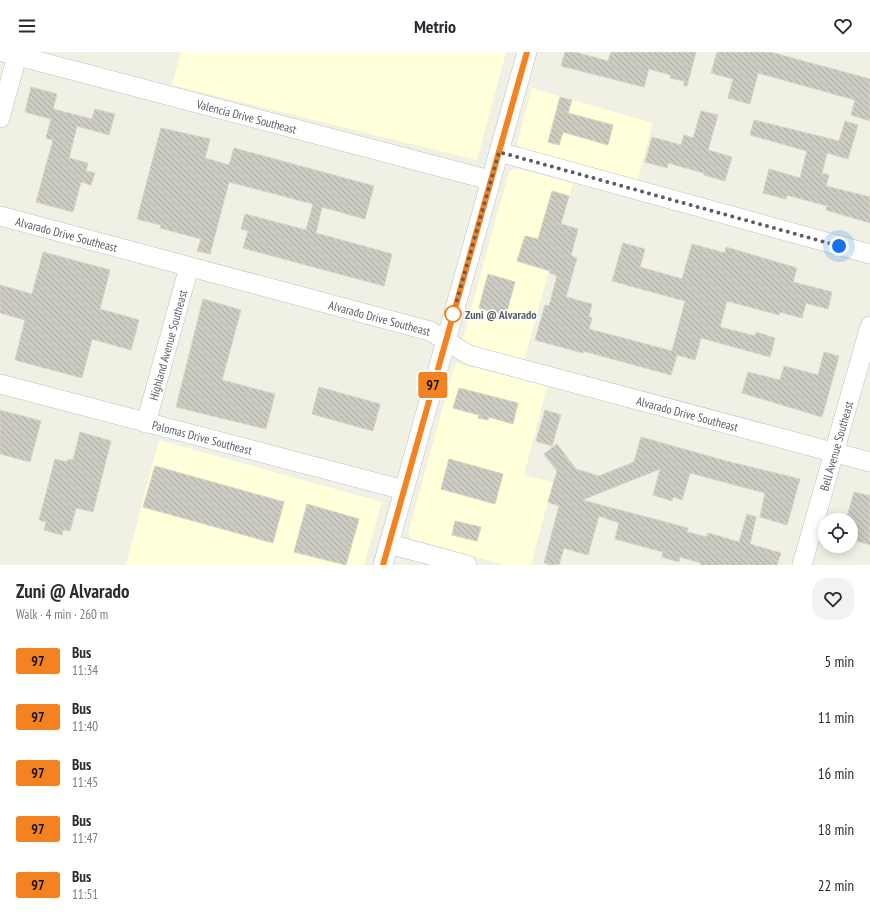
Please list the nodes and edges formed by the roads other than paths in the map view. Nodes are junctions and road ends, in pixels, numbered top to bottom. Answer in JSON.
{"nodes":[{"id":1,"x":527,"y":52,"type":"edge"},
{"id":2,"x":10,"y":54,"type":"edge"},
{"id":3,"x":0,"y":118,"type":"edge"},
{"id":4,"x":499,"y":152,"type":"junction"},
{"id":5,"x":490,"y":180,"type":"junction"},
{"id":6,"x":0,"y":216,"type":"edge"},
{"id":7,"x":870,"y":254,"type":"edge"},
{"id":8,"x":189,"y":267,"type":"junction"},
{"id":9,"x":870,"y":326,"type":"edge"},
{"id":10,"x":445,"y":340,"type":"junction"},
{"id":11,"x":0,"y":384,"type":"edge"},
{"id":12,"x":146,"y":423,"type":"junction"},
{"id":13,"x":834,"y":452,"type":"junction"},
{"id":14,"x":870,"y":462,"type":"edge"},
{"id":15,"x":404,"y":490,"type":"junction"},
{"id":16,"x":389,"y":544,"type":"junction"},
{"id":17,"x":383,"y":565,"type":"edge"},
{"id":18,"x":467,"y":565,"type":"edge"},
{"id":19,"x":802,"y":565,"type":"edge"}],
"edges":[{"from":1,"to":4,"type":"street"},
{"from":2,"to":3,"type":"street"},
{"from":2,"to":5,"type":"street","name":"Valencia Drive Southeast"},
{"from":4,"to":5,"type":"street"},
{"from":4,"to":7,"type":"street"},
{"from":5,"to":10,"type":"street"},
{"from":6,"to":8,"type":"street","name":"Alvarado Drive Southeast"},
{"from":8,"to":10,"type":"street","name":"Alvarado Drive Southeast"},
{"from":8,"to":12,"type":"street","name":"Highland Avenue Southeast"},
{"from":9,"to":13,"type":"street","name":"Bell Avenue Southeast"},
{"from":10,"to":13,"type":"street","name":"Alvarado Drive Southeast"},
{"from":10,"to":15,"type":"street"},
{"from":11,"to":12,"type":"street","name":"Palomas Drive Southeast"},
{"from":12,"to":15,"type":"street","name":"Palomas Drive Southeast"},
{"from":13,"to":14,"type":"street","name":"Alvarado Drive Southeast"},
{"from":13,"to":19,"type":"street","name":"Bell Avenue Southeast"},
{"from":15,"to":16,"type":"street"},
{"from":16,"to":17,"type":"street"},
{"from":16,"to":18,"type":"street"}]}
